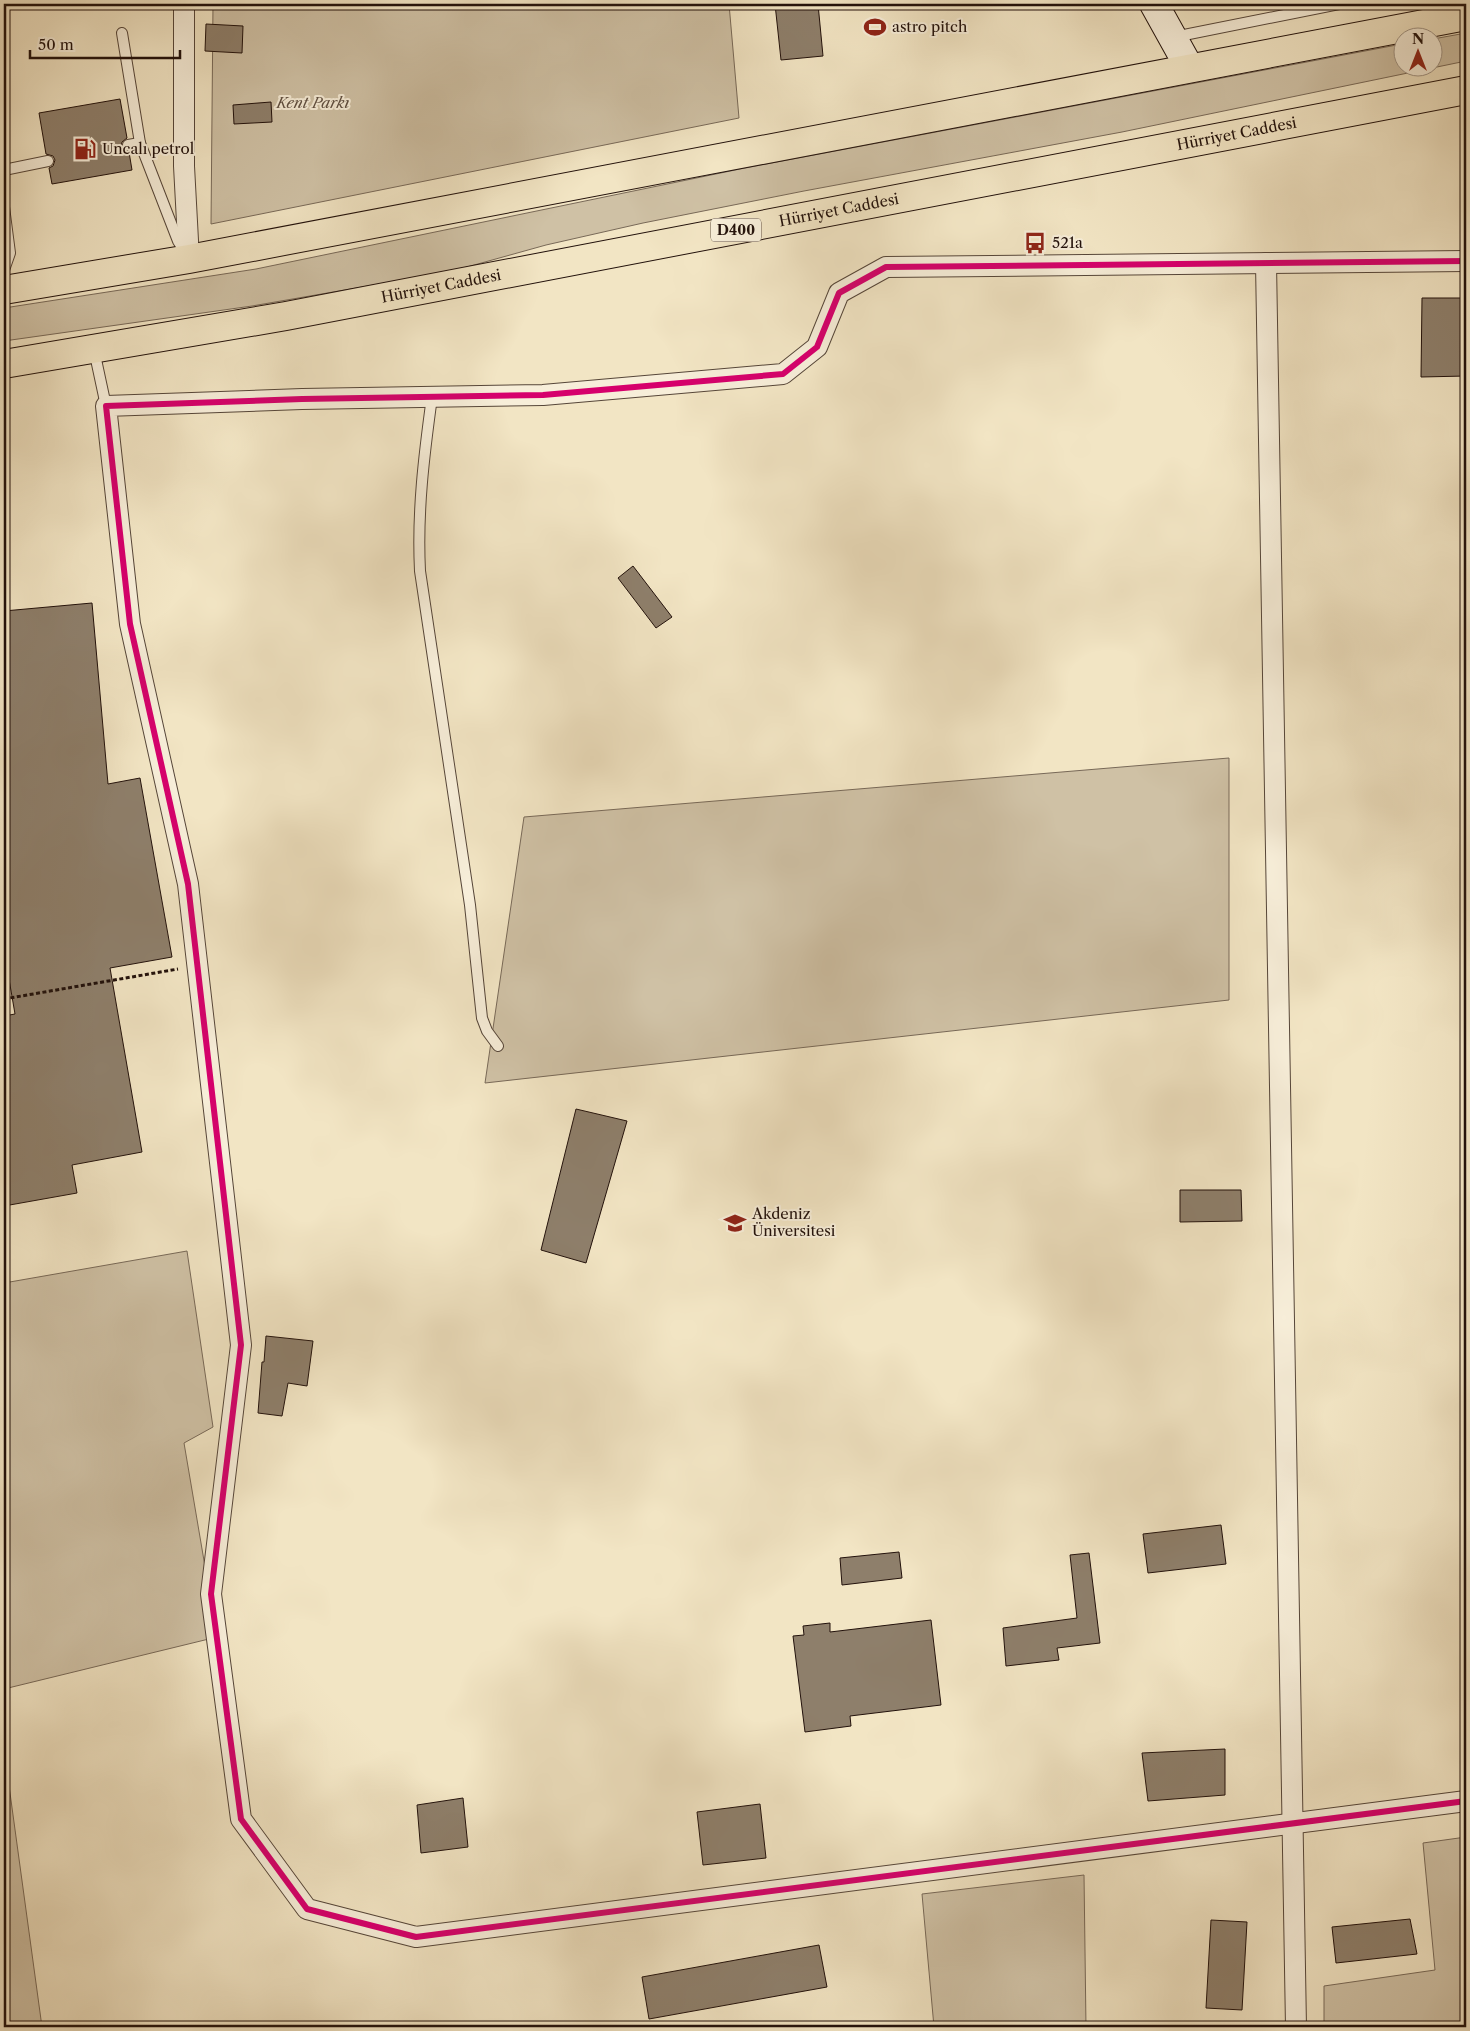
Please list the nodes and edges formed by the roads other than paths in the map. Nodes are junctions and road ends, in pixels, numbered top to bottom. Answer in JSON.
{"nodes":[{"id":1,"x":184,"y":4,"type":"edge"},
{"id":2,"x":1154,"y":4,"type":"edge"},
{"id":3,"x":1339,"y":4,"type":"edge"},
{"id":4,"x":1466,"y":16,"type":"edge"},
{"id":5,"x":122,"y":33,"type":"dead end"},
{"id":6,"x":1173,"y":37,"type":"junction"},
{"id":7,"x":1189,"y":67,"type":"junction"},
{"id":8,"x":1466,"y":90,"type":"edge"},
{"id":9,"x":140,"y":143,"type":"junction"},
{"id":10,"x":128,"y":145,"type":"dead end"},
{"id":11,"x":48,"y":161,"type":"dead end"},
{"id":12,"x":4,"y":170,"type":"edge"},
{"id":13,"x":4,"y":207,"type":"edge"},
{"id":14,"x":190,"y":259,"type":"junction"},
{"id":15,"x":1466,"y":261,"type":"edge"},
{"id":16,"x":1266,"y":263,"type":"junction"},
{"id":17,"x":4,"y":270,"type":"edge"},
{"id":18,"x":4,"y":290,"type":"edge"},
{"id":19,"x":94,"y":350,"type":"junction"},
{"id":20,"x":4,"y":364,"type":"edge"},
{"id":21,"x":432,"y":396,"type":"junction"},
{"id":22,"x":106,"y":406,"type":"junction"},
{"id":23,"x":498,"y":1046,"type":"dead end"},
{"id":24,"x":1466,"y":1801,"type":"edge"},
{"id":25,"x":1294,"y":1822,"type":"junction"},
{"id":26,"x":1296,"y":2027,"type":"edge"}],
"edges":[{"from":1,"to":14,"type":"street"},
{"from":2,"to":6,"type":"street"},
{"from":3,"to":6,"type":"lane"},
{"from":4,"to":7,"type":"highway"},
{"from":5,"to":9,"type":"lane"},
{"from":6,"to":7,"type":"street"},
{"from":7,"to":14,"type":"highway"},
{"from":8,"to":19,"type":"highway","name":"Hürriyet Caddesi","number":"D400"},
{"from":9,"to":10,"type":"lane"},
{"from":9,"to":14,"type":"lane"},
{"from":11,"to":12,"type":"lane"},
{"from":13,"to":17,"type":"lane"},
{"from":14,"to":18,"type":"highway"},
{"from":15,"to":16,"type":"street"},
{"from":16,"to":21,"type":"street"},
{"from":16,"to":25,"type":"street"},
{"from":19,"to":20,"type":"highway","name":"Hürriyet Caddesi","number":"D400"},
{"from":19,"to":22,"type":"lane"},
{"from":21,"to":22,"type":"street"},
{"from":21,"to":23,"type":"lane"},
{"from":22,"to":25,"type":"street"},
{"from":24,"to":25,"type":"street"},
{"from":25,"to":26,"type":"street"}]}
